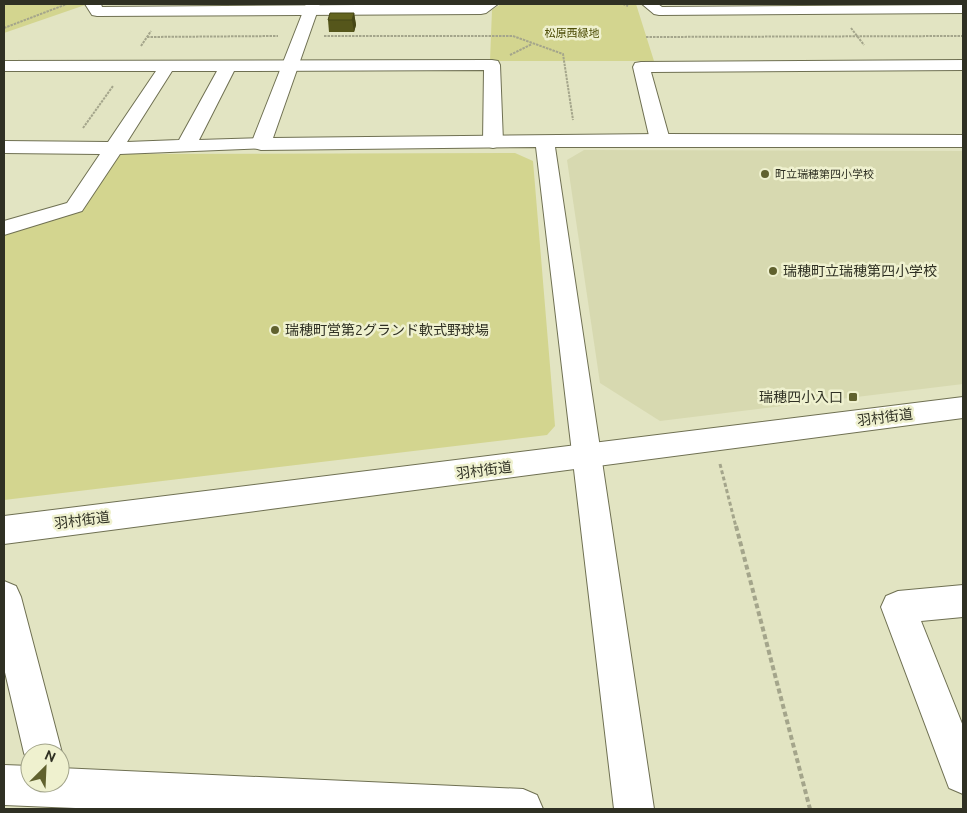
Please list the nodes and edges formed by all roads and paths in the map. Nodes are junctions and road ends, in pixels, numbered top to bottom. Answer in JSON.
{"nodes":[{"id":1,"x":67,"y":4,"type":"edge"},
{"id":2,"x":94,"y":4,"type":"edge"},
{"id":3,"x":491,"y":4,"type":"edge"},
{"id":4,"x":649,"y":4,"type":"edge"},
{"id":5,"x":312,"y":7,"type":"edge"},
{"id":6,"x":963,"y":9,"type":"edge"},
{"id":7,"x":837,"y":10,"type":"junction"},
{"id":8,"x":4,"y":28,"type":"edge"},
{"id":9,"x":491,"y":36,"type":"dead end"},
{"id":10,"x":858,"y":36,"type":"junction"},
{"id":11,"x":963,"y":36,"type":"edge"},
{"id":12,"x":646,"y":37,"type":"dead end"},
{"id":13,"x":880,"y":65,"type":"junction"},
{"id":14,"x":963,"y":65,"type":"edge"},
{"id":15,"x":4,"y":66,"type":"edge"},
{"id":16,"x":167,"y":66,"type":"junction"},
{"id":17,"x":228,"y":66,"type":"junction"},
{"id":18,"x":291,"y":66,"type":"junction"},
{"id":19,"x":545,"y":140,"type":"junction"},
{"id":20,"x":576,"y":140,"type":"junction"},
{"id":21,"x":660,"y":140,"type":"junction"},
{"id":22,"x":963,"y":141,"type":"edge"},
{"id":23,"x":493,"y":142,"type":"junction"},
{"id":24,"x":261,"y":144,"type":"junction"},
{"id":25,"x":186,"y":146,"type":"junction"},
{"id":26,"x":4,"y":147,"type":"edge"},
{"id":27,"x":113,"y":148,"type":"junction"},
{"id":28,"x":4,"y":228,"type":"edge"},
{"id":29,"x":963,"y":407,"type":"edge"},
{"id":30,"x":714,"y":440,"type":"junction"},
{"id":31,"x":588,"y":456,"type":"junction"},
{"id":32,"x":4,"y":530,"type":"edge"},
{"id":33,"x":4,"y":597,"type":"edge"},
{"id":34,"x":963,"y":602,"type":"edge"},
{"id":35,"x":41,"y":743,"type":"edge"},
{"id":36,"x":963,"y":774,"type":"edge"},
{"id":37,"x":20,"y":784,"type":"edge"},
{"id":38,"x":70,"y":784,"type":"edge"},
{"id":39,"x":4,"y":785,"type":"edge"},
{"id":40,"x":523,"y":809,"type":"edge"},
{"id":41,"x":634,"y":809,"type":"edge"},
{"id":42,"x":810,"y":809,"type":"edge"}],
"edges":[{"from":1,"to":8,"type":"path"},
{"from":2,"to":5,"type":"street"},
{"from":3,"to":5,"type":"street"},
{"from":4,"to":7,"type":"street"},
{"from":5,"to":18,"type":"street"},
{"from":6,"to":7,"type":"street"},
{"from":7,"to":10,"type":"path"},
{"from":9,"to":20,"type":"path"},
{"from":10,"to":11,"type":"path"},
{"from":10,"to":12,"type":"path"},
{"from":10,"to":13,"type":"path"},
{"from":13,"to":14,"type":"street"},
{"from":13,"to":21,"type":"street"},
{"from":15,"to":16,"type":"street"},
{"from":16,"to":17,"type":"street"},
{"from":16,"to":27,"type":"street"},
{"from":17,"to":18,"type":"street"},
{"from":17,"to":25,"type":"street"},
{"from":18,"to":23,"type":"street"},
{"from":18,"to":24,"type":"street"},
{"from":19,"to":20,"type":"street"},
{"from":19,"to":23,"type":"street"},
{"from":19,"to":31,"type":"street"},
{"from":20,"to":21,"type":"street"},
{"from":21,"to":22,"type":"street"},
{"from":23,"to":24,"type":"street"},
{"from":24,"to":25,"type":"street"},
{"from":25,"to":27,"type":"street"},
{"from":26,"to":27,"type":"street"},
{"from":27,"to":28,"type":"street"},
{"from":29,"to":30,"type":"street","name":"羽村街道"},
{"from":30,"to":31,"type":"street","name":"羽村街道"},
{"from":30,"to":42,"type":"path"},
{"from":31,"to":32,"type":"street","name":"羽村街道"},
{"from":31,"to":41,"type":"street"},
{"from":33,"to":35,"type":"street"},
{"from":34,"to":36,"type":"street"},
{"from":37,"to":39,"type":"street"},
{"from":38,"to":40,"type":"street"}]}
